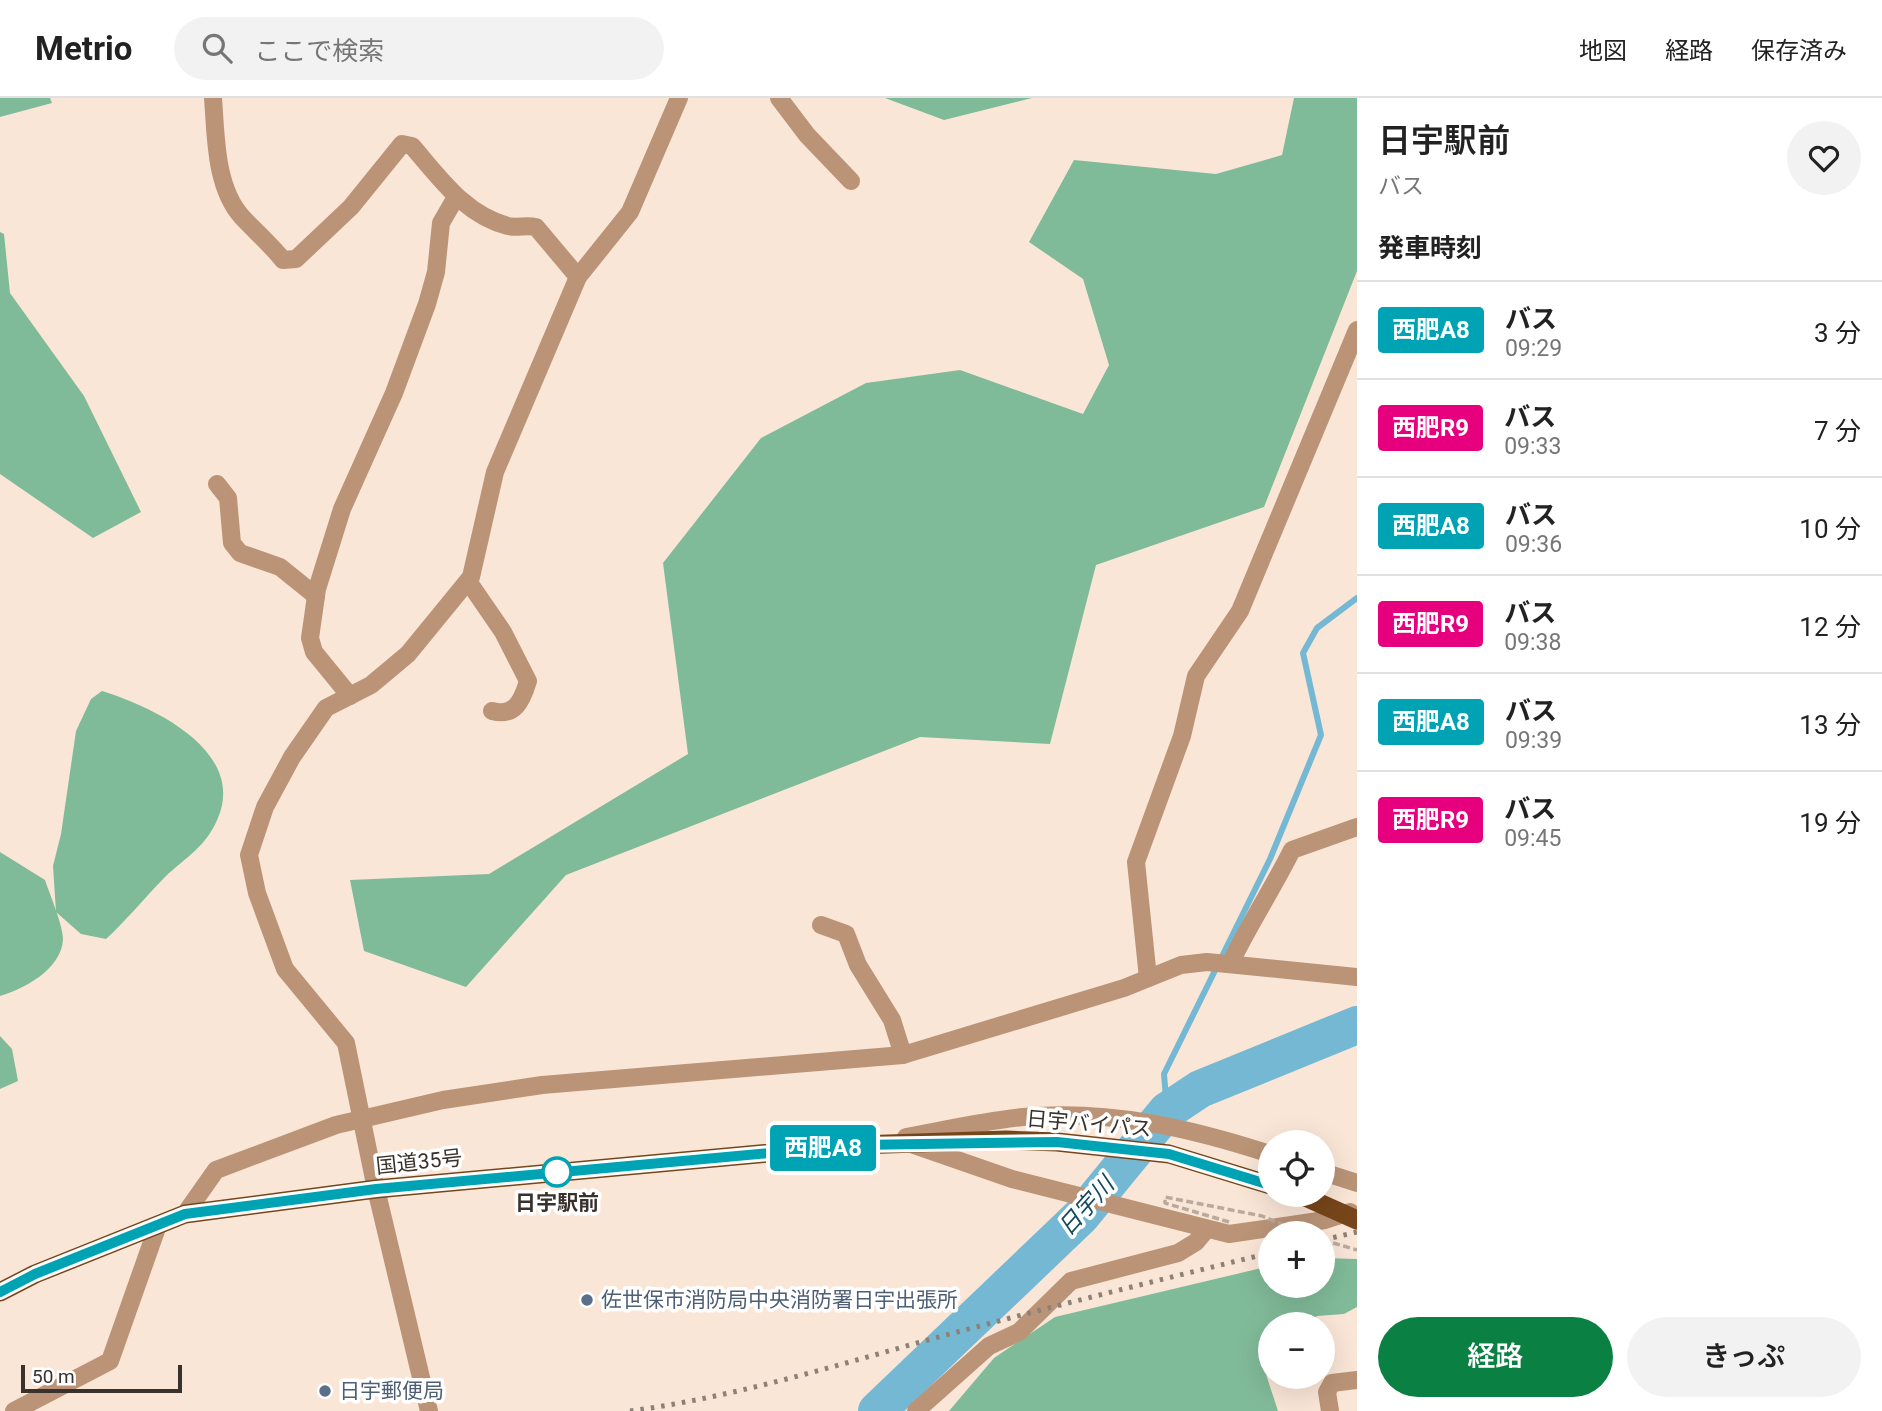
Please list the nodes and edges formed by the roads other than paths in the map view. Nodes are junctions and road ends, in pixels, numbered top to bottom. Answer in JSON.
{"nodes":[{"id":1,"x":213,"y":98,"type":"edge"},
{"id":2,"x":679,"y":98,"type":"edge"},
{"id":3,"x":779,"y":98,"type":"edge"},
{"id":4,"x":851,"y":181,"type":"dead end"},
{"id":5,"x":456,"y":197,"type":"junction"},
{"id":6,"x":578,"y":276,"type":"junction"},
{"id":7,"x":1357,"y":330,"type":"edge"},
{"id":8,"x":217,"y":484,"type":"dead end"},
{"id":9,"x":468,"y":581,"type":"junction"},
{"id":10,"x":316,"y":596,"type":"junction"},
{"id":11,"x":351,"y":696,"type":"junction"},
{"id":12,"x":492,"y":711,"type":"dead end"},
{"id":13,"x":1357,"y":827,"type":"edge"},
{"id":14,"x":821,"y":925,"type":"dead end"},
{"id":15,"x":1230,"y":962,"type":"junction"},
{"id":16,"x":1357,"y":977,"type":"edge"},
{"id":17,"x":1148,"y":978,"type":"junction"},
{"id":18,"x":903,"y":1055,"type":"junction"},
{"id":19,"x":362,"y":1119,"type":"junction"},
{"id":20,"x":909,"y":1143,"type":"junction"},
{"id":21,"x":858,"y":1145,"type":"junction"},
{"id":22,"x":1258,"y":1150,"type":"edge"},
{"id":23,"x":1335,"y":1176,"type":"edge"},
{"id":24,"x":1258,"y":1181,"type":"edge"},
{"id":25,"x":1357,"y":1183,"type":"edge"},
{"id":26,"x":376,"y":1189,"type":"junction"},
{"id":27,"x":1328,"y":1207,"type":"edge"},
{"id":28,"x":1357,"y":1210,"type":"edge"},
{"id":29,"x":185,"y":1214,"type":"junction"},
{"id":30,"x":1357,"y":1220,"type":"edge"},
{"id":31,"x":158,"y":1225,"type":"junction"},
{"id":32,"x":1206,"y":1230,"type":"junction"},
{"id":33,"x":0,"y":1292,"type":"edge"},
{"id":34,"x":1357,"y":1380,"type":"edge"},
{"id":35,"x":14,"y":1411,"type":"edge"},
{"id":36,"x":429,"y":1411,"type":"edge"},
{"id":37,"x":916,"y":1411,"type":"edge"},
{"id":38,"x":1330,"y":1411,"type":"edge"}],
"edges":[{"from":1,"to":5,"type":"street"},
{"from":2,"to":6,"type":"street"},
{"from":3,"to":4,"type":"street"},
{"from":5,"to":6,"type":"street"},
{"from":5,"to":10,"type":"street"},
{"from":6,"to":9,"type":"street"},
{"from":7,"to":17,"type":"street"},
{"from":8,"to":10,"type":"street"},
{"from":9,"to":11,"type":"street"},
{"from":9,"to":12,"type":"street"},
{"from":10,"to":11,"type":"street"},
{"from":11,"to":19,"type":"street"},
{"from":13,"to":15,"type":"street"},
{"from":14,"to":18,"type":"street"},
{"from":15,"to":16,"type":"street"},
{"from":15,"to":17,"type":"street"},
{"from":17,"to":18,"type":"street"},
{"from":18,"to":19,"type":"street"},
{"from":19,"to":26,"type":"street"},
{"from":19,"to":29,"type":"street"},
{"from":20,"to":21,"type":"highway","name":"日宇バイパス"},
{"from":20,"to":24,"type":"highway","name":"日宇バイパス"},
{"from":20,"to":32,"type":"street"},
{"from":21,"to":22,"type":"street"},
{"from":21,"to":26,"type":"highway","name":"国道35号"},
{"from":23,"to":25,"type":"street"},
{"from":26,"to":29,"type":"highway","name":"国道35号"},
{"from":26,"to":36,"type":"street"},
{"from":27,"to":30,"type":"highway","bridge":true},
{"from":28,"to":32,"type":"street"},
{"from":29,"to":31,"type":"highway","name":"国道35号"},
{"from":31,"to":33,"type":"highway","name":"国道35号"},
{"from":31,"to":35,"type":"street"},
{"from":32,"to":37,"type":"street"},
{"from":34,"to":38,"type":"street"}]}
